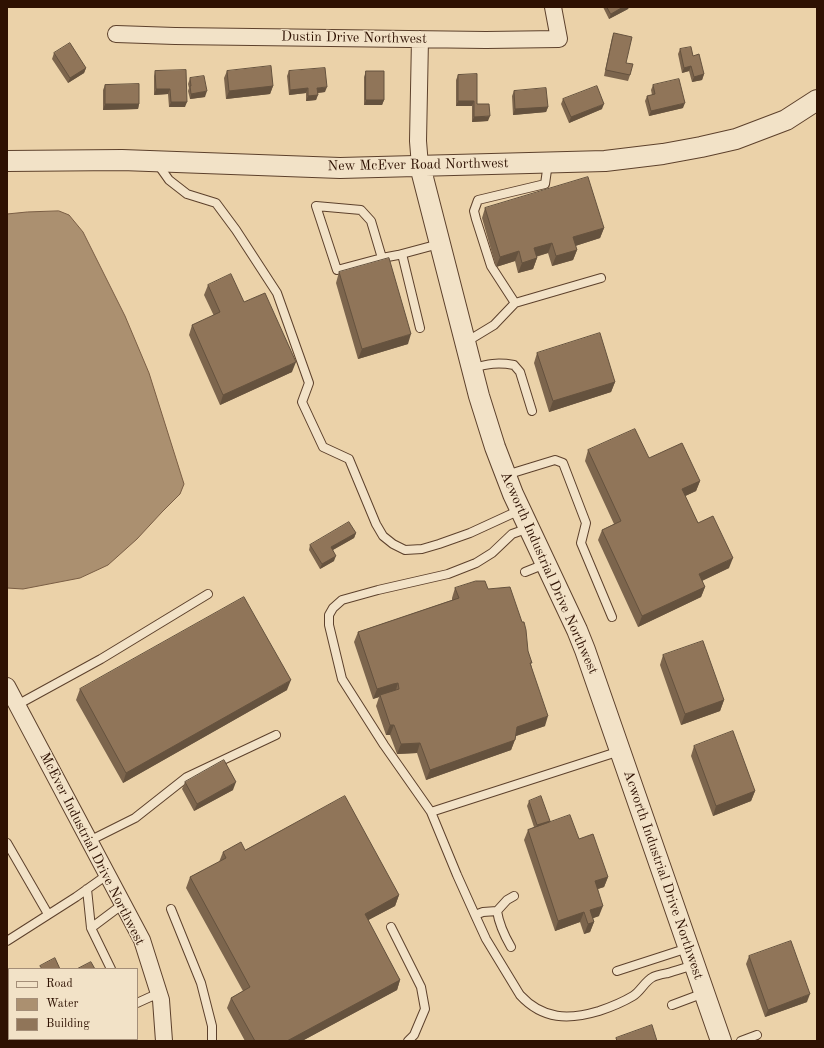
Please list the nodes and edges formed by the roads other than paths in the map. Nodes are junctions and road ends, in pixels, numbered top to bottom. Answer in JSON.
{"nodes":[{"id":1,"x":553,"y":7,"type":"edge"},
{"id":2,"x":116,"y":34,"type":"dead end"},
{"id":3,"x":420,"y":38,"type":"junction"},
{"id":4,"x":817,"y":100,"type":"edge"},
{"id":5,"x":7,"y":161,"type":"edge"},
{"id":6,"x":156,"y":161,"type":"junction"},
{"id":7,"x":548,"y":163,"type":"junction"},
{"id":8,"x":420,"y":166,"type":"junction"},
{"id":9,"x":440,"y":243,"type":"junction"},
{"id":10,"x":402,"y":254,"type":"junction"},
{"id":11,"x":382,"y":258,"type":"junction"},
{"id":12,"x":600,"y":278,"type":"dead end"},
{"id":13,"x":515,"y":303,"type":"junction"},
{"id":14,"x":420,"y":328,"type":"dead end"},
{"id":15,"x":465,"y":343,"type":"junction"},
{"id":16,"x":472,"y":368,"type":"junction"},
{"id":17,"x":532,"y":410,"type":"dead end"},
{"id":18,"x":506,"y":475,"type":"junction"},
{"id":19,"x":521,"y":509,"type":"junction"},
{"id":20,"x":529,"y":528,"type":"junction"},
{"id":21,"x":545,"y":564,"type":"junction"},
{"id":22,"x":525,"y":572,"type":"dead end"},
{"id":23,"x":208,"y":594,"type":"dead end"},
{"id":24,"x":612,"y":617,"type":"dead end"},
{"id":25,"x":7,"y":686,"type":"edge"},
{"id":26,"x":17,"y":705,"type":"junction"},
{"id":27,"x":276,"y":735,"type":"dead end"},
{"id":28,"x":620,"y":751,"type":"junction"},
{"id":29,"x":431,"y":812,"type":"junction"},
{"id":30,"x":89,"y":841,"type":"junction"},
{"id":31,"x":7,"y":843,"type":"edge"},
{"id":32,"x":108,"y":875,"type":"junction"},
{"id":33,"x":87,"y":889,"type":"junction"},
{"id":34,"x":514,"y":896,"type":"dead end"},
{"id":35,"x":122,"y":904,"type":"junction"},
{"id":36,"x":171,"y":909,"type":"dead end"},
{"id":37,"x":496,"y":911,"type":"junction"},
{"id":38,"x":48,"y":914,"type":"junction"},
{"id":39,"x":475,"y":915,"type":"junction"},
{"id":40,"x":391,"y":927,"type":"dead end"},
{"id":41,"x":91,"y":928,"type":"junction"},
{"id":42,"x":7,"y":941,"type":"edge"},
{"id":43,"x":511,"y":947,"type":"dead end"},
{"id":44,"x":691,"y":956,"type":"junction"},
{"id":45,"x":111,"y":968,"type":"edge"},
{"id":46,"x":617,"y":971,"type":"dead end"},
{"id":47,"x":159,"y":993,"type":"junction"},
{"id":48,"x":704,"y":993,"type":"junction"},
{"id":49,"x":138,"y":1003,"type":"edge"},
{"id":50,"x":672,"y":1005,"type":"dead end"},
{"id":51,"x":757,"y":1035,"type":"dead end"},
{"id":52,"x":164,"y":1041,"type":"edge"},
{"id":53,"x":212,"y":1041,"type":"edge"},
{"id":54,"x":408,"y":1041,"type":"edge"},
{"id":55,"x":721,"y":1041,"type":"edge"},
{"id":56,"x":741,"y":1041,"type":"edge"}],
"edges":[{"from":1,"to":3,"type":"street","name":"Dustin Drive Northwest"},
{"from":2,"to":3,"type":"street","name":"Dustin Drive Northwest"},
{"from":3,"to":8,"type":"street"},
{"from":4,"to":7,"type":"street","name":"New McEver Road Northwest"},
{"from":5,"to":6,"type":"street","name":"New McEver Road Northwest"},
{"from":6,"to":8,"type":"street","name":"New McEver Road Northwest"},
{"from":6,"to":19,"type":"lane"},
{"from":7,"to":8,"type":"street","name":"New McEver Road Northwest"},
{"from":7,"to":13,"type":"lane"},
{"from":8,"to":9,"type":"street","name":"Acworth Industrial Drive Northwest"},
{"from":9,"to":10,"type":"lane"},
{"from":9,"to":15,"type":"street","name":"Acworth Industrial Drive Northwest"},
{"from":10,"to":11,"type":"lane"},
{"from":10,"to":14,"type":"lane"},
{"from":11,"to":11,"type":"lane"},
{"from":12,"to":13,"type":"lane"},
{"from":13,"to":15,"type":"lane"},
{"from":15,"to":16,"type":"street","name":"Acworth Industrial Drive Northwest"},
{"from":16,"to":17,"type":"lane"},
{"from":16,"to":18,"type":"street","name":"Acworth Industrial Drive Northwest"},
{"from":18,"to":19,"type":"street","name":"Acworth Industrial Drive Northwest"},
{"from":18,"to":24,"type":"lane"},
{"from":19,"to":20,"type":"street","name":"Acworth Industrial Drive Northwest"},
{"from":20,"to":21,"type":"street","name":"Acworth Industrial Drive Northwest"},
{"from":20,"to":29,"type":"lane"},
{"from":21,"to":22,"type":"lane"},
{"from":21,"to":28,"type":"street","name":"Acworth Industrial Drive Northwest"},
{"from":23,"to":26,"type":"lane"},
{"from":25,"to":26,"type":"street","name":"McEver Industrial Drive Northwest"},
{"from":26,"to":30,"type":"street","name":"McEver Industrial Drive Northwest"},
{"from":27,"to":30,"type":"lane"},
{"from":28,"to":29,"type":"lane"},
{"from":28,"to":44,"type":"street","name":"Acworth Industrial Drive Northwest"},
{"from":29,"to":39,"type":"lane"},
{"from":30,"to":32,"type":"street","name":"McEver Industrial Drive Northwest"},
{"from":31,"to":38,"type":"lane"},
{"from":32,"to":33,"type":"lane"},
{"from":32,"to":35,"type":"street","name":"McEver Industrial Drive Northwest"},
{"from":33,"to":38,"type":"lane"},
{"from":33,"to":41,"type":"lane"},
{"from":34,"to":37,"type":"lane"},
{"from":35,"to":41,"type":"lane"},
{"from":35,"to":47,"type":"street","name":"McEver Industrial Drive Northwest"},
{"from":36,"to":53,"type":"lane"},
{"from":37,"to":39,"type":"lane"},
{"from":37,"to":43,"type":"lane"},
{"from":38,"to":42,"type":"lane"},
{"from":39,"to":44,"type":"lane"},
{"from":40,"to":54,"type":"lane"},
{"from":41,"to":45,"type":"lane"},
{"from":44,"to":46,"type":"lane"},
{"from":44,"to":48,"type":"street","name":"Acworth Industrial Drive Northwest"},
{"from":47,"to":49,"type":"lane"},
{"from":47,"to":52,"type":"street","name":"McEver Industrial Drive Northwest"},
{"from":48,"to":50,"type":"lane"},
{"from":48,"to":55,"type":"street","name":"Acworth Industrial Drive Northwest"},
{"from":51,"to":56,"type":"lane"}]}
